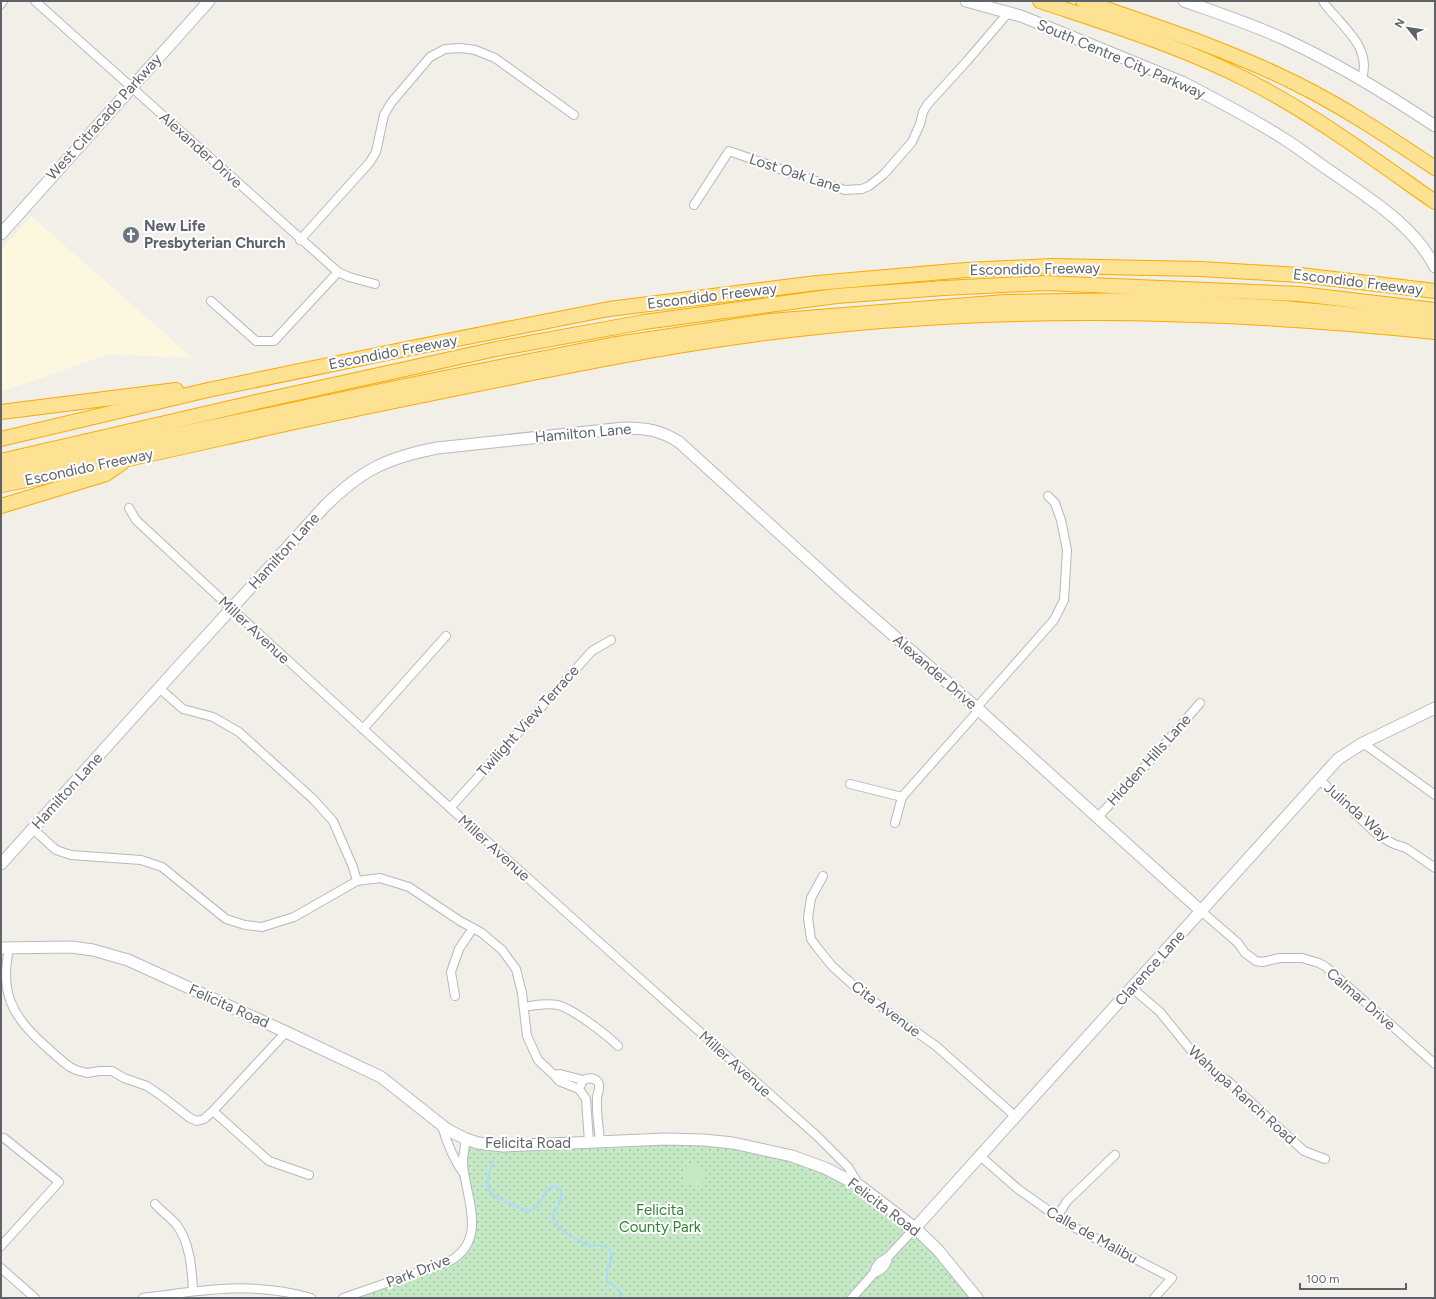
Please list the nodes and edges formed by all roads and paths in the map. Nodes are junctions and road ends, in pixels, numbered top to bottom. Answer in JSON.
{"nodes":[{"id":1,"x":3,"y":1,"type":"edge"},
{"id":2,"x":35,"y":1,"type":"edge"},
{"id":3,"x":209,"y":1,"type":"edge"},
{"id":4,"x":966,"y":1,"type":"edge"},
{"id":5,"x":1040,"y":1,"type":"edge"},
{"id":6,"x":1083,"y":1,"type":"edge"},
{"id":7,"x":1184,"y":1,"type":"edge"},
{"id":8,"x":1324,"y":1,"type":"edge"},
{"id":9,"x":1,"y":4,"type":"edge"},
{"id":10,"x":1008,"y":13,"type":"junction"},
{"id":11,"x":1362,"y":79,"type":"junction"},
{"id":12,"x":131,"y":87,"type":"junction"},
{"id":13,"x":574,"y":115,"type":"dead end"},
{"id":14,"x":1435,"y":126,"type":"edge"},
{"id":15,"x":1435,"y":168,"type":"edge"},
{"id":16,"x":1435,"y":202,"type":"edge"},
{"id":17,"x":694,"y":205,"type":"dead end"},
{"id":18,"x":1,"y":234,"type":"edge"},
{"id":19,"x":300,"y":240,"type":"junction"},
{"id":20,"x":1435,"y":267,"type":"edge"},
{"id":21,"x":338,"y":272,"type":"junction"},
{"id":22,"x":375,"y":284,"type":"dead end"},
{"id":23,"x":1435,"y":291,"type":"edge"},
{"id":24,"x":211,"y":301,"type":"dead end"},
{"id":25,"x":1433,"y":319,"type":"edge"},
{"id":26,"x":208,"y":390,"type":"junction"},
{"id":27,"x":1,"y":412,"type":"edge"},
{"id":28,"x":668,"y":435,"type":"joint"},
{"id":29,"x":1,"y":440,"type":"edge"},
{"id":30,"x":127,"y":460,"type":"junction"},
{"id":31,"x":1,"y":461,"type":"edge"},
{"id":32,"x":50,"y":461,"type":"junction"},
{"id":33,"x":1,"y":472,"type":"edge"},
{"id":34,"x":1,"y":481,"type":"edge"},
{"id":35,"x":1,"y":485,"type":"edge"},
{"id":36,"x":1048,"y":496,"type":"dead end"},
{"id":37,"x":1,"y":506,"type":"edge"},
{"id":38,"x":129,"y":508,"type":"dead end"},
{"id":39,"x":231,"y":609,"type":"junction"},
{"id":40,"x":446,"y":636,"type":"dead end"},
{"id":41,"x":611,"y":640,"type":"dead end"},
{"id":42,"x":160,"y":688,"type":"junction"},
{"id":43,"x":1200,"y":703,"type":"dead end"},
{"id":44,"x":1435,"y":708,"type":"edge"},
{"id":45,"x":978,"y":709,"type":"junction"},
{"id":46,"x":363,"y":729,"type":"junction"},
{"id":47,"x":1363,"y":743,"type":"junction"},
{"id":48,"x":1320,"y":780,"type":"junction"},
{"id":49,"x":850,"y":784,"type":"dead end"},
{"id":50,"x":1435,"y":795,"type":"edge"},
{"id":51,"x":902,"y":797,"type":"junction"},
{"id":52,"x":450,"y":808,"type":"junction"},
{"id":53,"x":1098,"y":817,"type":"junction"},
{"id":54,"x":895,"y":824,"type":"dead end"},
{"id":55,"x":32,"y":829,"type":"junction"},
{"id":56,"x":1,"y":864,"type":"edge"},
{"id":57,"x":1435,"y":868,"type":"edge"},
{"id":58,"x":823,"y":876,"type":"dead end"},
{"id":59,"x":357,"y":881,"type":"junction"},
{"id":60,"x":1201,"y":911,"type":"junction"},
{"id":61,"x":472,"y":928,"type":"junction"},
{"id":62,"x":5,"y":948,"type":"edge"},
{"id":63,"x":1132,"y":988,"type":"junction"},
{"id":64,"x":455,"y":996,"type":"dead end"},
{"id":65,"x":524,"y":1007,"type":"junction"},
{"id":66,"x":286,"y":1032,"type":"junction"},
{"id":67,"x":618,"y":1046,"type":"dead end"},
{"id":68,"x":1435,"y":1064,"type":"edge"},
{"id":69,"x":554,"y":1075,"type":"junction"},
{"id":70,"x":583,"y":1080,"type":"junction"},
{"id":71,"x":580,"y":1089,"type":"junction"},
{"id":72,"x":213,"y":1111,"type":"junction"},
{"id":73,"x":1015,"y":1116,"type":"junction"},
{"id":74,"x":442,"y":1126,"type":"junction"},
{"id":75,"x":4,"y":1138,"type":"dead end"},
{"id":76,"x":466,"y":1139,"type":"junction"},
{"id":77,"x":594,"y":1142,"type":"junction"},
{"id":78,"x":1115,"y":1155,"type":"dead end"},
{"id":79,"x":979,"y":1156,"type":"junction"},
{"id":80,"x":1324,"y":1159,"type":"dead end"},
{"id":81,"x":464,"y":1174,"type":"junction"},
{"id":82,"x":308,"y":1175,"type":"dead end"},
{"id":83,"x":860,"y":1186,"type":"junction"},
{"id":84,"x":155,"y":1204,"type":"dead end"},
{"id":85,"x":1057,"y":1217,"type":"junction"},
{"id":86,"x":915,"y":1228,"type":"junction"},
{"id":87,"x":1,"y":1246,"type":"edge"},
{"id":88,"x":1,"y":1268,"type":"edge"},
{"id":89,"x":193,"y":1291,"type":"junction"},
{"id":90,"x":35,"y":1298,"type":"edge"},
{"id":91,"x":143,"y":1298,"type":"edge"},
{"id":92,"x":311,"y":1298,"type":"edge"},
{"id":93,"x":343,"y":1298,"type":"edge"},
{"id":94,"x":852,"y":1298,"type":"edge"},
{"id":95,"x":977,"y":1298,"type":"edge"},
{"id":96,"x":1154,"y":1298,"type":"edge"}],
"edges":[{"from":1,"to":9,"type":"street"},
{"from":2,"to":12,"type":"street","name":"Alexander Drive"},
{"from":3,"to":12,"type":"street","name":"West Citracado Parkway"},
{"from":4,"to":10,"type":"street","name":"South Centre City Parkway"},
{"from":5,"to":16,"type":"highway","name":"South Centre City Parkway"},
{"from":6,"to":15,"type":"highway"},
{"from":7,"to":11,"type":"street"},
{"from":8,"to":11,"type":"street"},
{"from":10,"to":17,"type":"street","name":"Lost Oak Lane"},
{"from":10,"to":20,"type":"street","name":"South Centre City Parkway"},
{"from":11,"to":14,"type":"street"},
{"from":12,"to":18,"type":"street","name":"West Citracado Parkway"},
{"from":12,"to":19,"type":"street","name":"Alexander Drive"},
{"from":13,"to":19,"type":"street"},
{"from":19,"to":21,"type":"street","name":"Alexander Drive"},
{"from":21,"to":22,"type":"street","name":"Alexander Drive"},
{"from":21,"to":24,"type":"street"},
{"from":23,"to":26,"type":"highway","name":"Escondido Freeway"},
{"from":25,"to":30,"type":"highway","name":"Escondido Freeway"},
{"from":25,"to":31,"type":"highway"},
{"from":25,"to":32,"type":"highway"},
{"from":26,"to":27,"type":"highway"},
{"from":26,"to":29,"type":"highway","name":"Escondido Freeway"},
{"from":28,"to":39,"type":"street","name":"Hamilton Lane"},
{"from":28,"to":45,"type":"street","name":"Alexander Drive"},
{"from":30,"to":35,"type":"highway","name":"Escondido Freeway"},
{"from":30,"to":37,"type":"highway"},
{"from":32,"to":33,"type":"highway"},
{"from":32,"to":34,"type":"highway"},
{"from":36,"to":45,"type":"street"},
{"from":38,"to":39,"type":"street","name":"Miller Avenue"},
{"from":39,"to":42,"type":"street","name":"Hamilton Lane"},
{"from":39,"to":46,"type":"street","name":"Miller Avenue"},
{"from":40,"to":46,"type":"street"},
{"from":41,"to":52,"type":"street","name":"Twilight View Terrace"},
{"from":42,"to":55,"type":"street","name":"Hamilton Lane"},
{"from":42,"to":59,"type":"street"},
{"from":43,"to":53,"type":"street","name":"Hidden Hills Lane"},
{"from":44,"to":47,"type":"street","name":"Clarence Lane"},
{"from":45,"to":51,"type":"street"},
{"from":45,"to":53,"type":"street","name":"Alexander Drive"},
{"from":46,"to":52,"type":"street","name":"Miller Avenue"},
{"from":47,"to":48,"type":"street","name":"Clarence Lane"},
{"from":47,"to":50,"type":"street"},
{"from":48,"to":57,"type":"street","name":"Julinda Way"},
{"from":48,"to":60,"type":"street","name":"Clarence Lane"},
{"from":49,"to":51,"type":"street"},
{"from":51,"to":54,"type":"street"},
{"from":52,"to":83,"type":"street","name":"Miller Avenue"},
{"from":53,"to":60,"type":"street","name":"Alexander Drive"},
{"from":55,"to":56,"type":"street","name":"Hamilton Lane"},
{"from":55,"to":59,"type":"street"},
{"from":58,"to":73,"type":"street","name":"Cita Avenue"},
{"from":59,"to":61,"type":"street"},
{"from":60,"to":63,"type":"street","name":"Clarence Lane"},
{"from":60,"to":68,"type":"street","name":"Calmar Drive"},
{"from":61,"to":64,"type":"street"},
{"from":61,"to":65,"type":"street"},
{"from":62,"to":66,"type":"street","name":"Felicita Road"},
{"from":62,"to":72,"type":"street"},
{"from":63,"to":73,"type":"street","name":"Clarence Lane"},
{"from":63,"to":80,"type":"street","name":"Wahupa Ranch Road"},
{"from":65,"to":67,"type":"street"},
{"from":65,"to":69,"type":"street"},
{"from":66,"to":72,"type":"street"},
{"from":66,"to":74,"type":"street","name":"Felicita Road"},
{"from":69,"to":70,"type":"street"},
{"from":69,"to":71,"type":"street"},
{"from":70,"to":71,"type":"street"},
{"from":70,"to":77,"type":"street"},
{"from":71,"to":77,"type":"street"},
{"from":72,"to":82,"type":"street"},
{"from":73,"to":79,"type":"street","name":"Clarence Lane"},
{"from":74,"to":76,"type":"street","name":"Felicita Road"},
{"from":74,"to":81,"type":"street","name":"Park Drive"},
{"from":75,"to":87,"type":"street"},
{"from":76,"to":77,"type":"street","name":"Felicita Road"},
{"from":76,"to":81,"type":"street","name":"Park Drive"},
{"from":77,"to":83,"type":"street","name":"Felicita Road"},
{"from":78,"to":85,"type":"street"},
{"from":79,"to":85,"type":"street","name":"Calle de Malibu"},
{"from":79,"to":86,"type":"street","name":"Clarence Lane"},
{"from":81,"to":93,"type":"street","name":"Park Drive"},
{"from":83,"to":86,"type":"street","name":"Felicita Road"},
{"from":84,"to":89,"type":"street"},
{"from":85,"to":96,"type":"street","name":"Calle de Malibu"},
{"from":86,"to":94,"type":"street","name":"Clarence Lane"},
{"from":86,"to":95,"type":"street","name":"Felicita Road"},
{"from":88,"to":90,"type":"street"},
{"from":89,"to":91,"type":"street"},
{"from":89,"to":92,"type":"street"}]}
